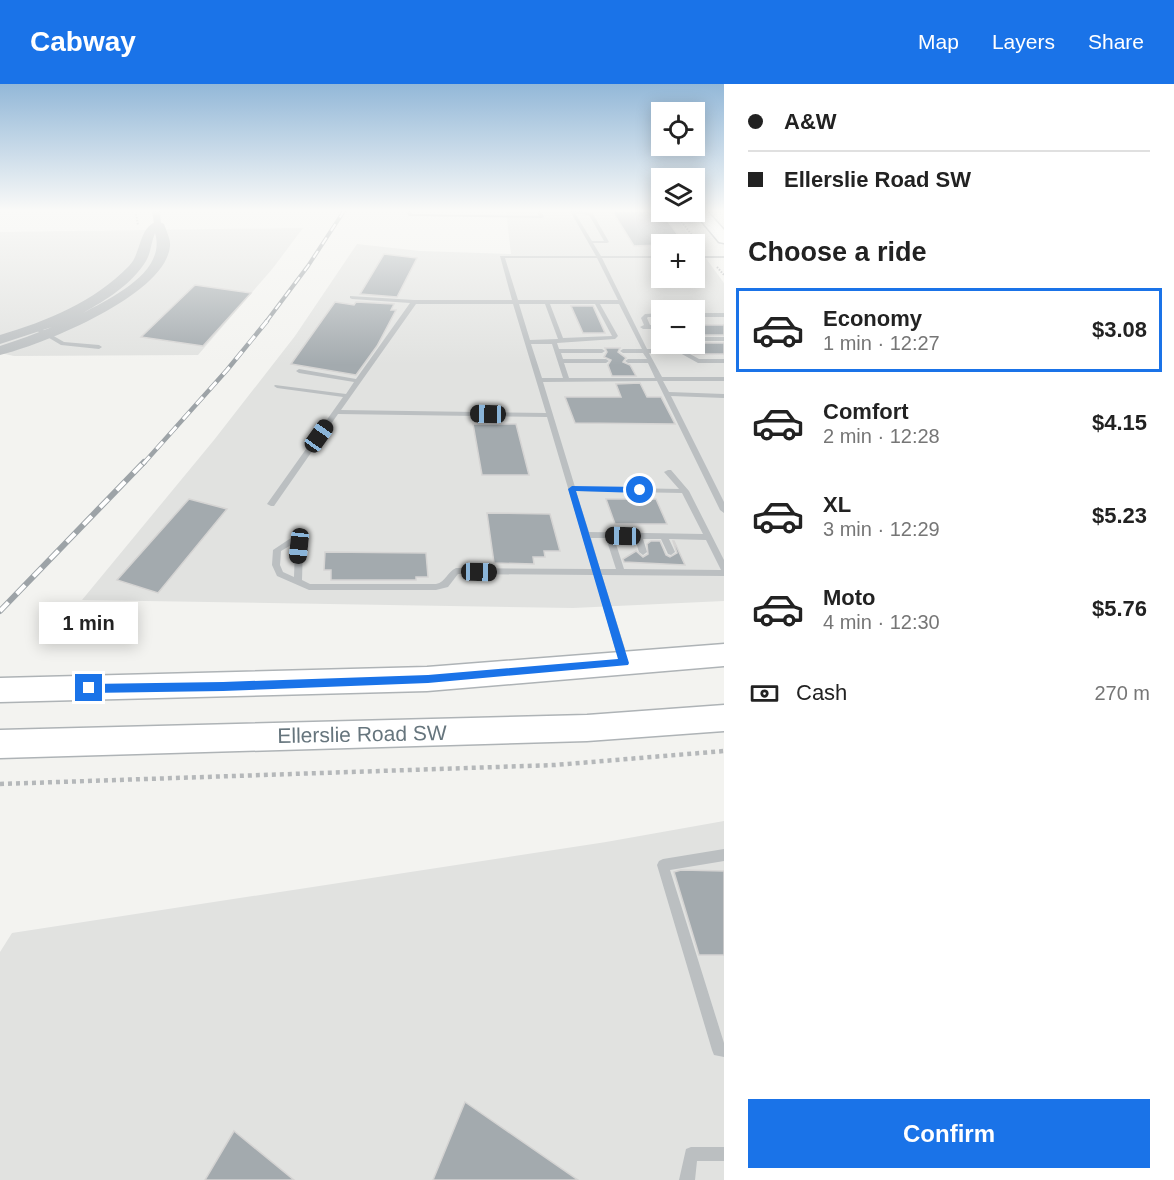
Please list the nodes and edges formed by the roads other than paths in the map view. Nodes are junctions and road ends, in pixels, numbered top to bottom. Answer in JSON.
{"nodes":[{"id":1,"x":157,"y":262,"type":"edge"},
{"id":2,"x":503,"y":262,"type":"edge"},
{"id":3,"x":602,"y":262,"type":"edge"},
{"id":4,"x":352,"y":297,"type":"dead end"},
{"id":5,"x":414,"y":302,"type":"junction"},
{"id":6,"x":515,"y":302,"type":"junction"},
{"id":7,"x":547,"y":302,"type":"junction"},
{"id":8,"x":622,"y":302,"type":"junction"},
{"id":9,"x":597,"y":303,"type":"junction"},
{"id":10,"x":651,"y":315,"type":"edge"},
{"id":11,"x":705,"y":315,"type":"edge"},
{"id":12,"x":724,"y":315,"type":"edge"},
{"id":13,"x":634,"y":327,"type":"junction"},
{"id":14,"x":648,"y":327,"type":"joint"},
{"id":15,"x":41,"y":332,"type":"junction"},
{"id":16,"x":705,"y":339,"type":"edge"},
{"id":17,"x":715,"y":339,"type":"junction"},
{"id":18,"x":724,"y":339,"type":"edge"},
{"id":19,"x":0,"y":340,"type":"edge"},
{"id":20,"x":558,"y":341,"type":"junction"},
{"id":21,"x":527,"y":342,"type":"junction"},
{"id":22,"x":99,"y":347,"type":"dead end"},
{"id":23,"x":720,"y":347,"type":"dead end"},
{"id":24,"x":0,"y":351,"type":"edge"},
{"id":25,"x":661,"y":354,"type":"edge"},
{"id":26,"x":686,"y":354,"type":"edge"},
{"id":27,"x":698,"y":354,"type":"dead end"},
{"id":28,"x":711,"y":354,"type":"dead end"},
{"id":29,"x":559,"y":356,"type":"junction"},
{"id":30,"x":648,"y":356,"type":"junction"},
{"id":31,"x":702,"y":361,"type":"junction"},
{"id":32,"x":715,"y":361,"type":"junction"},
{"id":33,"x":724,"y":361,"type":"edge"},
{"id":34,"x":299,"y":370,"type":"dead end"},
{"id":35,"x":659,"y":379,"type":"junction"},
{"id":36,"x":724,"y":379,"type":"edge"},
{"id":37,"x":539,"y":380,"type":"junction"},
{"id":38,"x":567,"y":380,"type":"junction"},
{"id":39,"x":358,"y":381,"type":"junction"},
{"id":40,"x":278,"y":386,"type":"dead end"},
{"id":41,"x":667,"y":394,"type":"junction"},
{"id":42,"x":347,"y":396,"type":"junction"},
{"id":43,"x":724,"y":396,"type":"edge"},
{"id":44,"x":336,"y":412,"type":"junction"},
{"id":45,"x":549,"y":415,"type":"junction"},
{"id":46,"x":668,"y":472,"type":"dead end"},
{"id":47,"x":572,"y":489,"type":"junction"},
{"id":48,"x":685,"y":491,"type":"junction"},
{"id":49,"x":271,"y":504,"type":"dead end"},
{"id":50,"x":724,"y":510,"type":"edge"},
{"id":51,"x":299,"y":531,"type":"dead end"},
{"id":52,"x":586,"y":535,"type":"junction"},
{"id":53,"x":609,"y":536,"type":"junction"},
{"id":54,"x":638,"y":536,"type":"junction"},
{"id":55,"x":664,"y":536,"type":"junction"},
{"id":56,"x":708,"y":537,"type":"junction"},
{"id":57,"x":294,"y":540,"type":"junction"},
{"id":58,"x":643,"y":552,"type":"dead end"},
{"id":59,"x":671,"y":552,"type":"dead end"},
{"id":60,"x":724,"y":568,"type":"edge"},
{"id":61,"x":597,"y":573,"type":"junction"},
{"id":62,"x":621,"y":573,"type":"junction"},
{"id":63,"x":724,"y":573,"type":"edge"},
{"id":64,"x":298,"y":582,"type":"junction"},
{"id":65,"x":724,"y":655,"type":"edge"},
{"id":66,"x":624,"y":663,"type":"junction"},
{"id":67,"x":0,"y":690,"type":"edge"},
{"id":68,"x":721,"y":717,"type":"edge"},
{"id":69,"x":0,"y":744,"type":"edge"},
{"id":70,"x":724,"y":855,"type":"edge"},
{"id":71,"x":724,"y":1050,"type":"edge"},
{"id":72,"x":724,"y":1154,"type":"edge"},
{"id":73,"x":687,"y":1180,"type":"edge"}],
"edges":[{"from":1,"to":15,"type":"street"},
{"from":2,"to":6,"type":"lane"},
{"from":3,"to":8,"type":"lane"},
{"from":4,"to":5,"type":"lane"},
{"from":5,"to":6,"type":"lane"},
{"from":5,"to":39,"type":"lane"},
{"from":6,"to":7,"type":"lane"},
{"from":6,"to":21,"type":"lane"},
{"from":7,"to":9,"type":"lane"},
{"from":7,"to":20,"type":"lane"},
{"from":8,"to":9,"type":"lane"},
{"from":8,"to":13,"type":"lane"},
{"from":9,"to":20,"type":"lane"},
{"from":10,"to":14,"type":"lane"},
{"from":11,"to":12,"type":"lane"},
{"from":13,"to":14,"type":"lane"},
{"from":13,"to":30,"type":"lane"},
{"from":15,"to":19,"type":"street"},
{"from":15,"to":22,"type":"lane"},
{"from":15,"to":24,"type":"street"},
{"from":16,"to":17,"type":"lane"},
{"from":17,"to":18,"type":"lane"},
{"from":17,"to":23,"type":"lane"},
{"from":20,"to":21,"type":"lane"},
{"from":20,"to":29,"type":"lane"},
{"from":21,"to":37,"type":"lane"},
{"from":25,"to":30,"type":"lane"},
{"from":26,"to":31,"type":"lane"},
{"from":27,"to":31,"type":"lane"},
{"from":28,"to":32,"type":"lane"},
{"from":29,"to":29,"type":"lane"},
{"from":29,"to":38,"type":"lane"},
{"from":30,"to":30,"type":"lane"},
{"from":30,"to":35,"type":"lane"},
{"from":31,"to":32,"type":"lane"},
{"from":32,"to":33,"type":"lane"},
{"from":34,"to":39,"type":"lane"},
{"from":35,"to":36,"type":"lane"},
{"from":35,"to":38,"type":"lane"},
{"from":35,"to":41,"type":"lane"},
{"from":37,"to":38,"type":"lane"},
{"from":37,"to":45,"type":"lane"},
{"from":39,"to":42,"type":"lane"},
{"from":40,"to":42,"type":"lane"},
{"from":41,"to":43,"type":"lane"},
{"from":41,"to":50,"type":"lane"},
{"from":42,"to":44,"type":"lane"},
{"from":44,"to":45,"type":"lane"},
{"from":44,"to":49,"type":"lane"},
{"from":45,"to":47,"type":"lane"},
{"from":46,"to":48,"type":"lane"},
{"from":47,"to":48,"type":"lane"},
{"from":47,"to":52,"type":"lane"},
{"from":48,"to":56,"type":"lane"},
{"from":51,"to":57,"type":"lane"},
{"from":52,"to":53,"type":"lane"},
{"from":52,"to":61,"type":"lane"},
{"from":53,"to":54,"type":"lane"},
{"from":53,"to":62,"type":"lane"},
{"from":54,"to":55,"type":"lane"},
{"from":54,"to":58,"type":"lane"},
{"from":55,"to":56,"type":"lane"},
{"from":55,"to":59,"type":"lane"},
{"from":56,"to":60,"type":"lane"},
{"from":57,"to":64,"type":"lane"},
{"from":57,"to":64,"type":"lane"},
{"from":61,"to":62,"type":"lane"},
{"from":61,"to":64,"type":"lane"},
{"from":61,"to":66,"type":"lane"},
{"from":62,"to":63,"type":"lane"},
{"from":65,"to":66,"type":"main road"},
{"from":66,"to":67,"type":"main road"},
{"from":68,"to":69,"type":"main road","name":"Ellerslie Road SW"},
{"from":70,"to":71,"type":"lane"},
{"from":72,"to":73,"type":"lane"}]}
